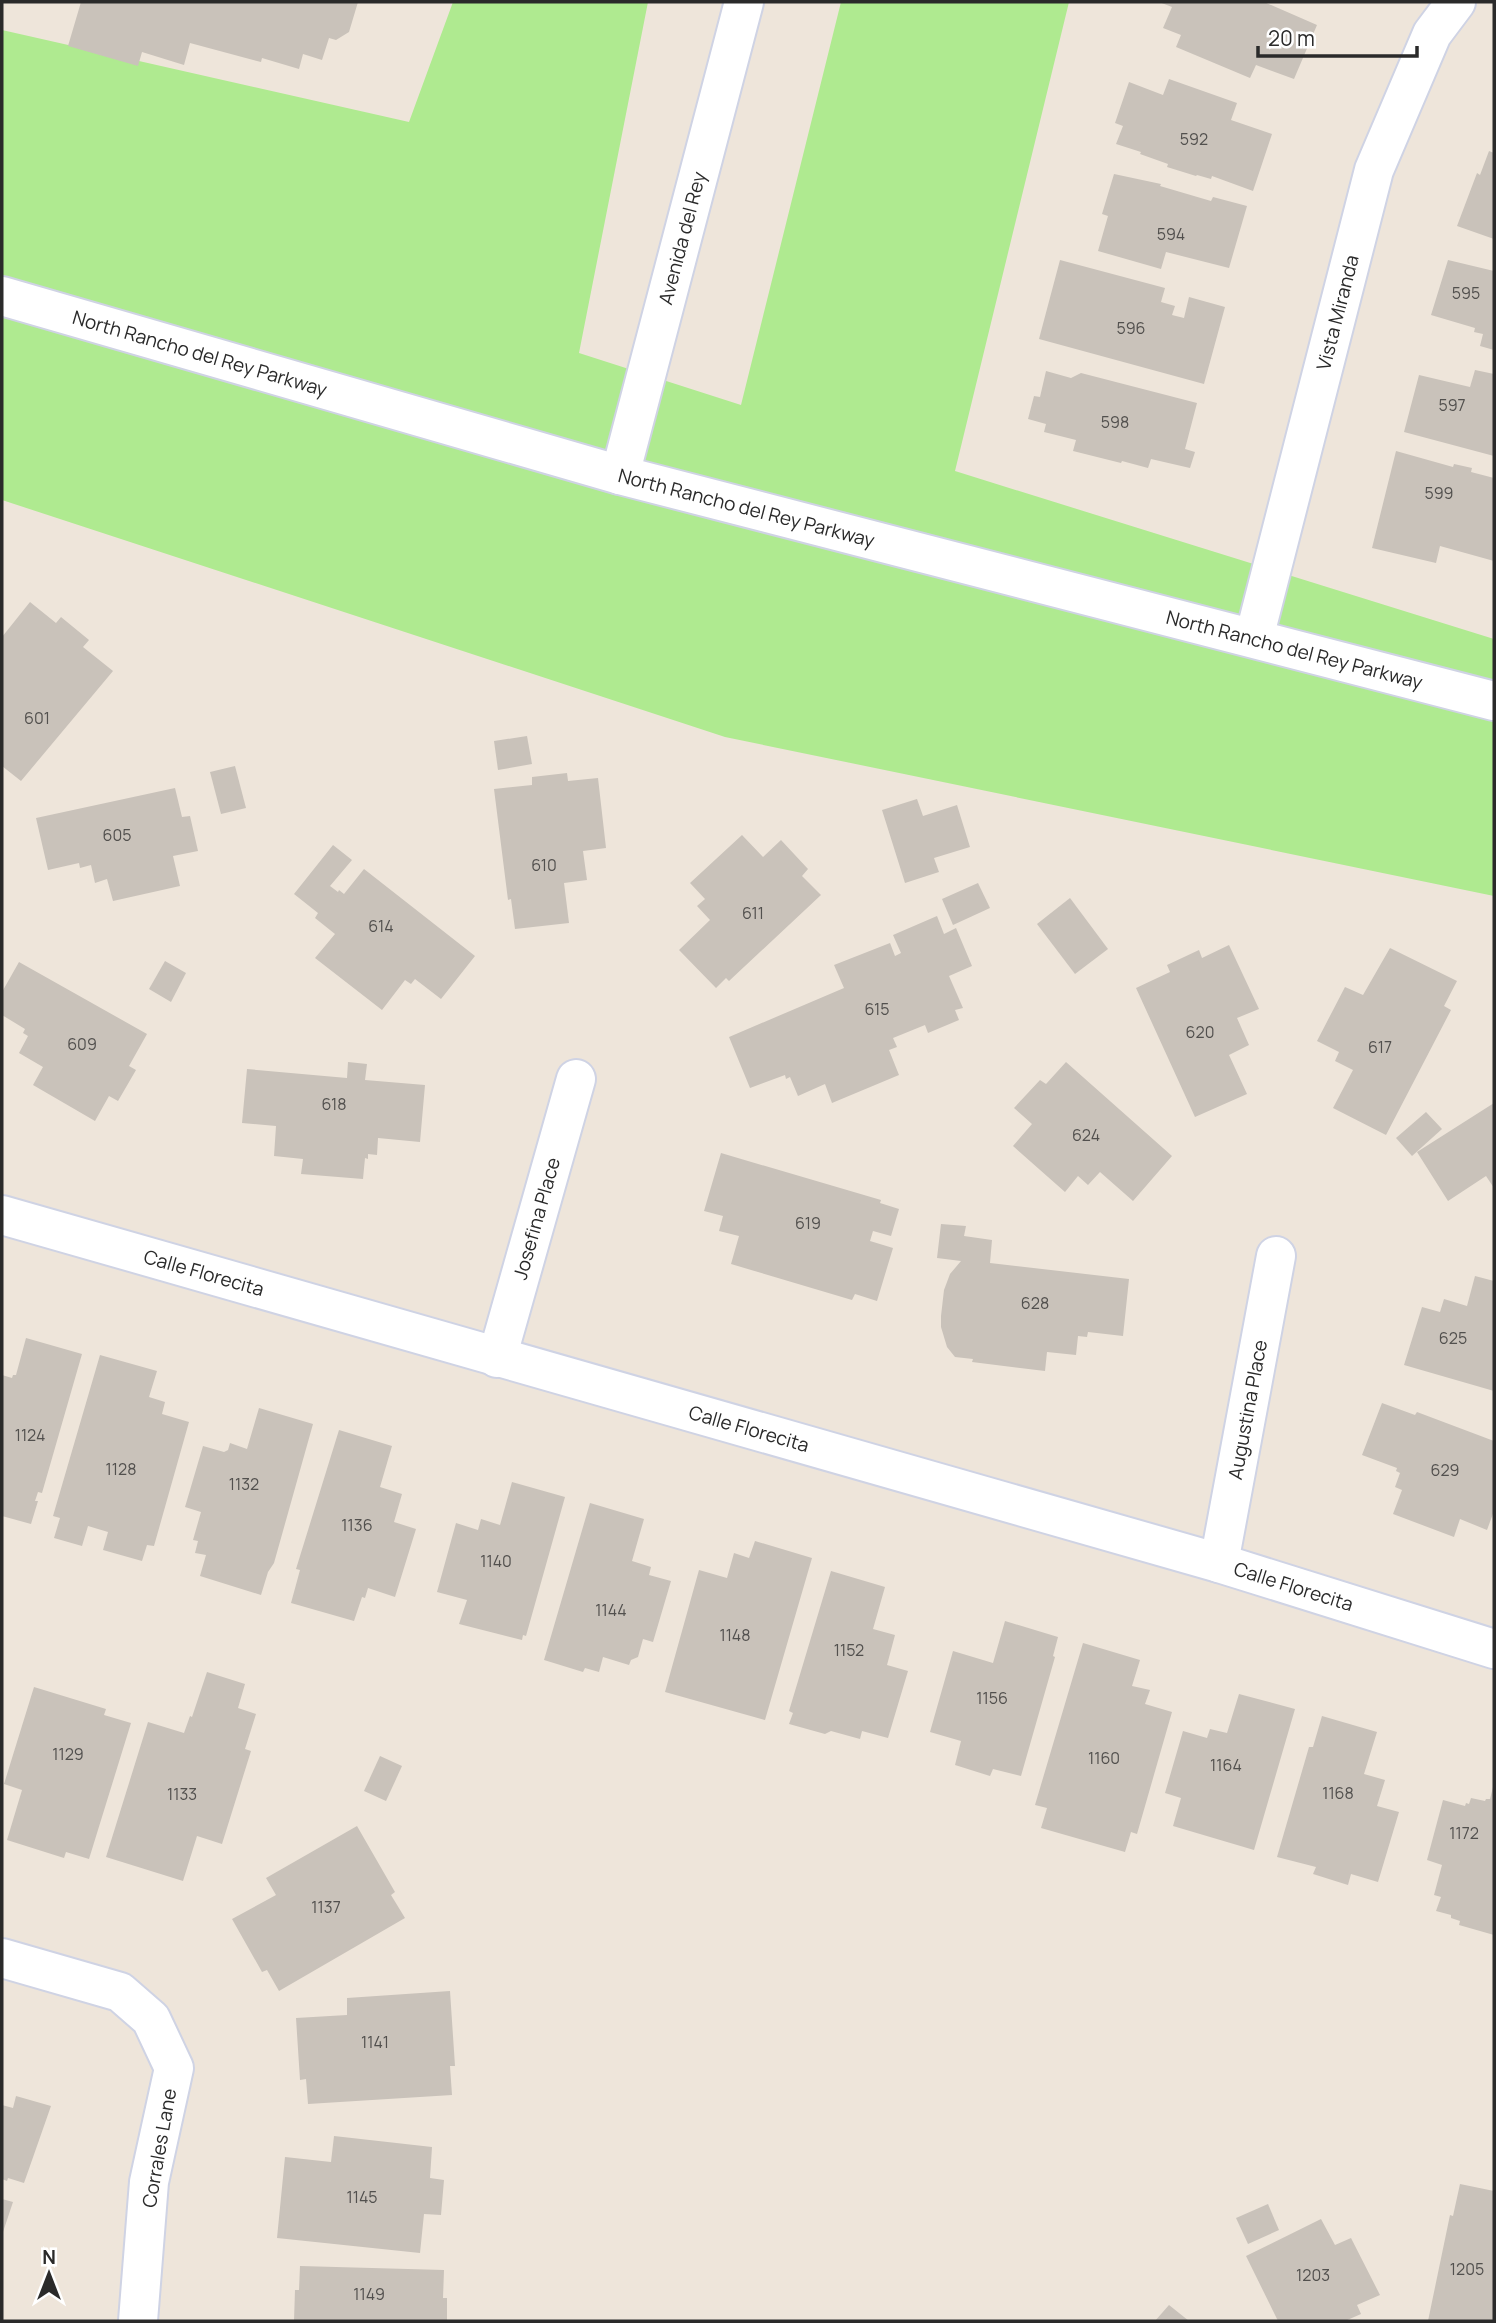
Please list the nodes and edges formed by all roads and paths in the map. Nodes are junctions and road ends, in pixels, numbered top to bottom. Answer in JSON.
{"nodes":[{"id":1,"x":744,"y":2,"type":"edge"},
{"id":2,"x":1456,"y":2,"type":"edge"},
{"id":3,"x":2,"y":296,"type":"edge"},
{"id":4,"x":620,"y":475,"type":"junction"},
{"id":5,"x":1254,"y":638,"type":"junction"},
{"id":6,"x":1494,"y":701,"type":"edge"},
{"id":7,"x":576,"y":1079,"type":"dead end"},
{"id":8,"x":2,"y":1215,"type":"edge"},
{"id":9,"x":1276,"y":1256,"type":"dead end"},
{"id":10,"x":497,"y":1358,"type":"junction"},
{"id":11,"x":1219,"y":1563,"type":"junction"},
{"id":12,"x":1494,"y":1649,"type":"edge"},
{"id":13,"x":2,"y":1958,"type":"edge"},
{"id":14,"x":138,"y":2321,"type":"edge"}],
"edges":[{"from":1,"to":4,"type":"street","name":"Avenida del Rey"},
{"from":2,"to":5,"type":"street","name":"Vista Miranda"},
{"from":3,"to":4,"type":"street","name":"North Rancho del Rey Parkway"},
{"from":4,"to":5,"type":"street","name":"North Rancho del Rey Parkway"},
{"from":5,"to":6,"type":"street","name":"North Rancho del Rey Parkway"},
{"from":7,"to":10,"type":"street","name":"Josefina Place"},
{"from":8,"to":10,"type":"street","name":"Calle Florecita"},
{"from":9,"to":11,"type":"street","name":"Augustina Place"},
{"from":10,"to":11,"type":"street","name":"Calle Florecita"},
{"from":11,"to":12,"type":"street","name":"Calle Florecita"},
{"from":13,"to":14,"type":"street","name":"Corrales Lane"}]}
